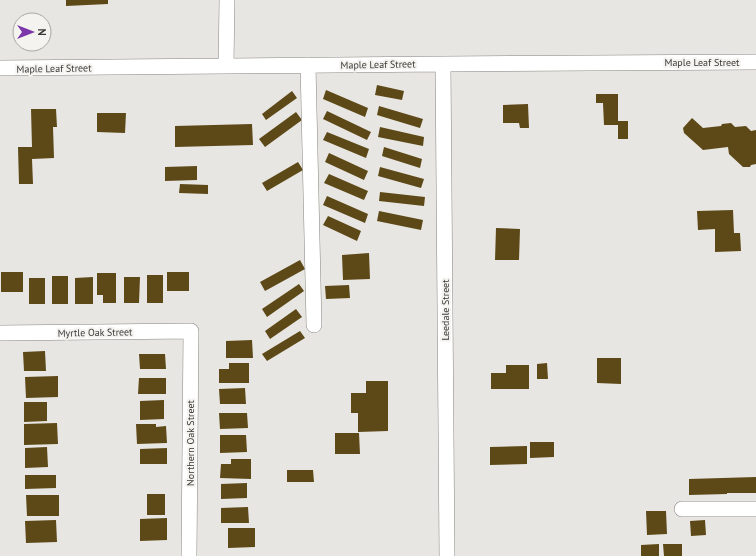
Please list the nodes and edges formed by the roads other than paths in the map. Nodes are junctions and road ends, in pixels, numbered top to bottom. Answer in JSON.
{"nodes":[{"id":1,"x":228,"y":0,"type":"edge"},
{"id":2,"x":756,"y":62,"type":"edge"},
{"id":3,"x":443,"y":64,"type":"junction"},
{"id":4,"x":308,"y":65,"type":"junction"},
{"id":5,"x":226,"y":66,"type":"junction"},
{"id":6,"x":0,"y":68,"type":"edge"},
{"id":7,"x":314,"y":325,"type":"dead end"},
{"id":8,"x":191,"y":330,"type":"joint"},
{"id":9,"x":0,"y":333,"type":"edge"},
{"id":10,"x":756,"y":509,"type":"edge"},
{"id":11,"x":682,"y":510,"type":"dead end"},
{"id":12,"x":189,"y":556,"type":"edge"},
{"id":13,"x":447,"y":556,"type":"edge"}],
"edges":[{"from":1,"to":5,"type":"street"},
{"from":2,"to":3,"type":"street","name":"Maple Leaf Street"},
{"from":3,"to":4,"type":"street","name":"Maple Leaf Street"},
{"from":3,"to":13,"type":"street","name":"Leedale Street"},
{"from":4,"to":5,"type":"street","name":"Maple Leaf Street"},
{"from":4,"to":7,"type":"street"},
{"from":5,"to":6,"type":"street","name":"Maple Leaf Street"},
{"from":8,"to":9,"type":"street","name":"Myrtle Oak Street"},
{"from":8,"to":12,"type":"street","name":"Northern Oak Street"},
{"from":10,"to":11,"type":"street"}]}
